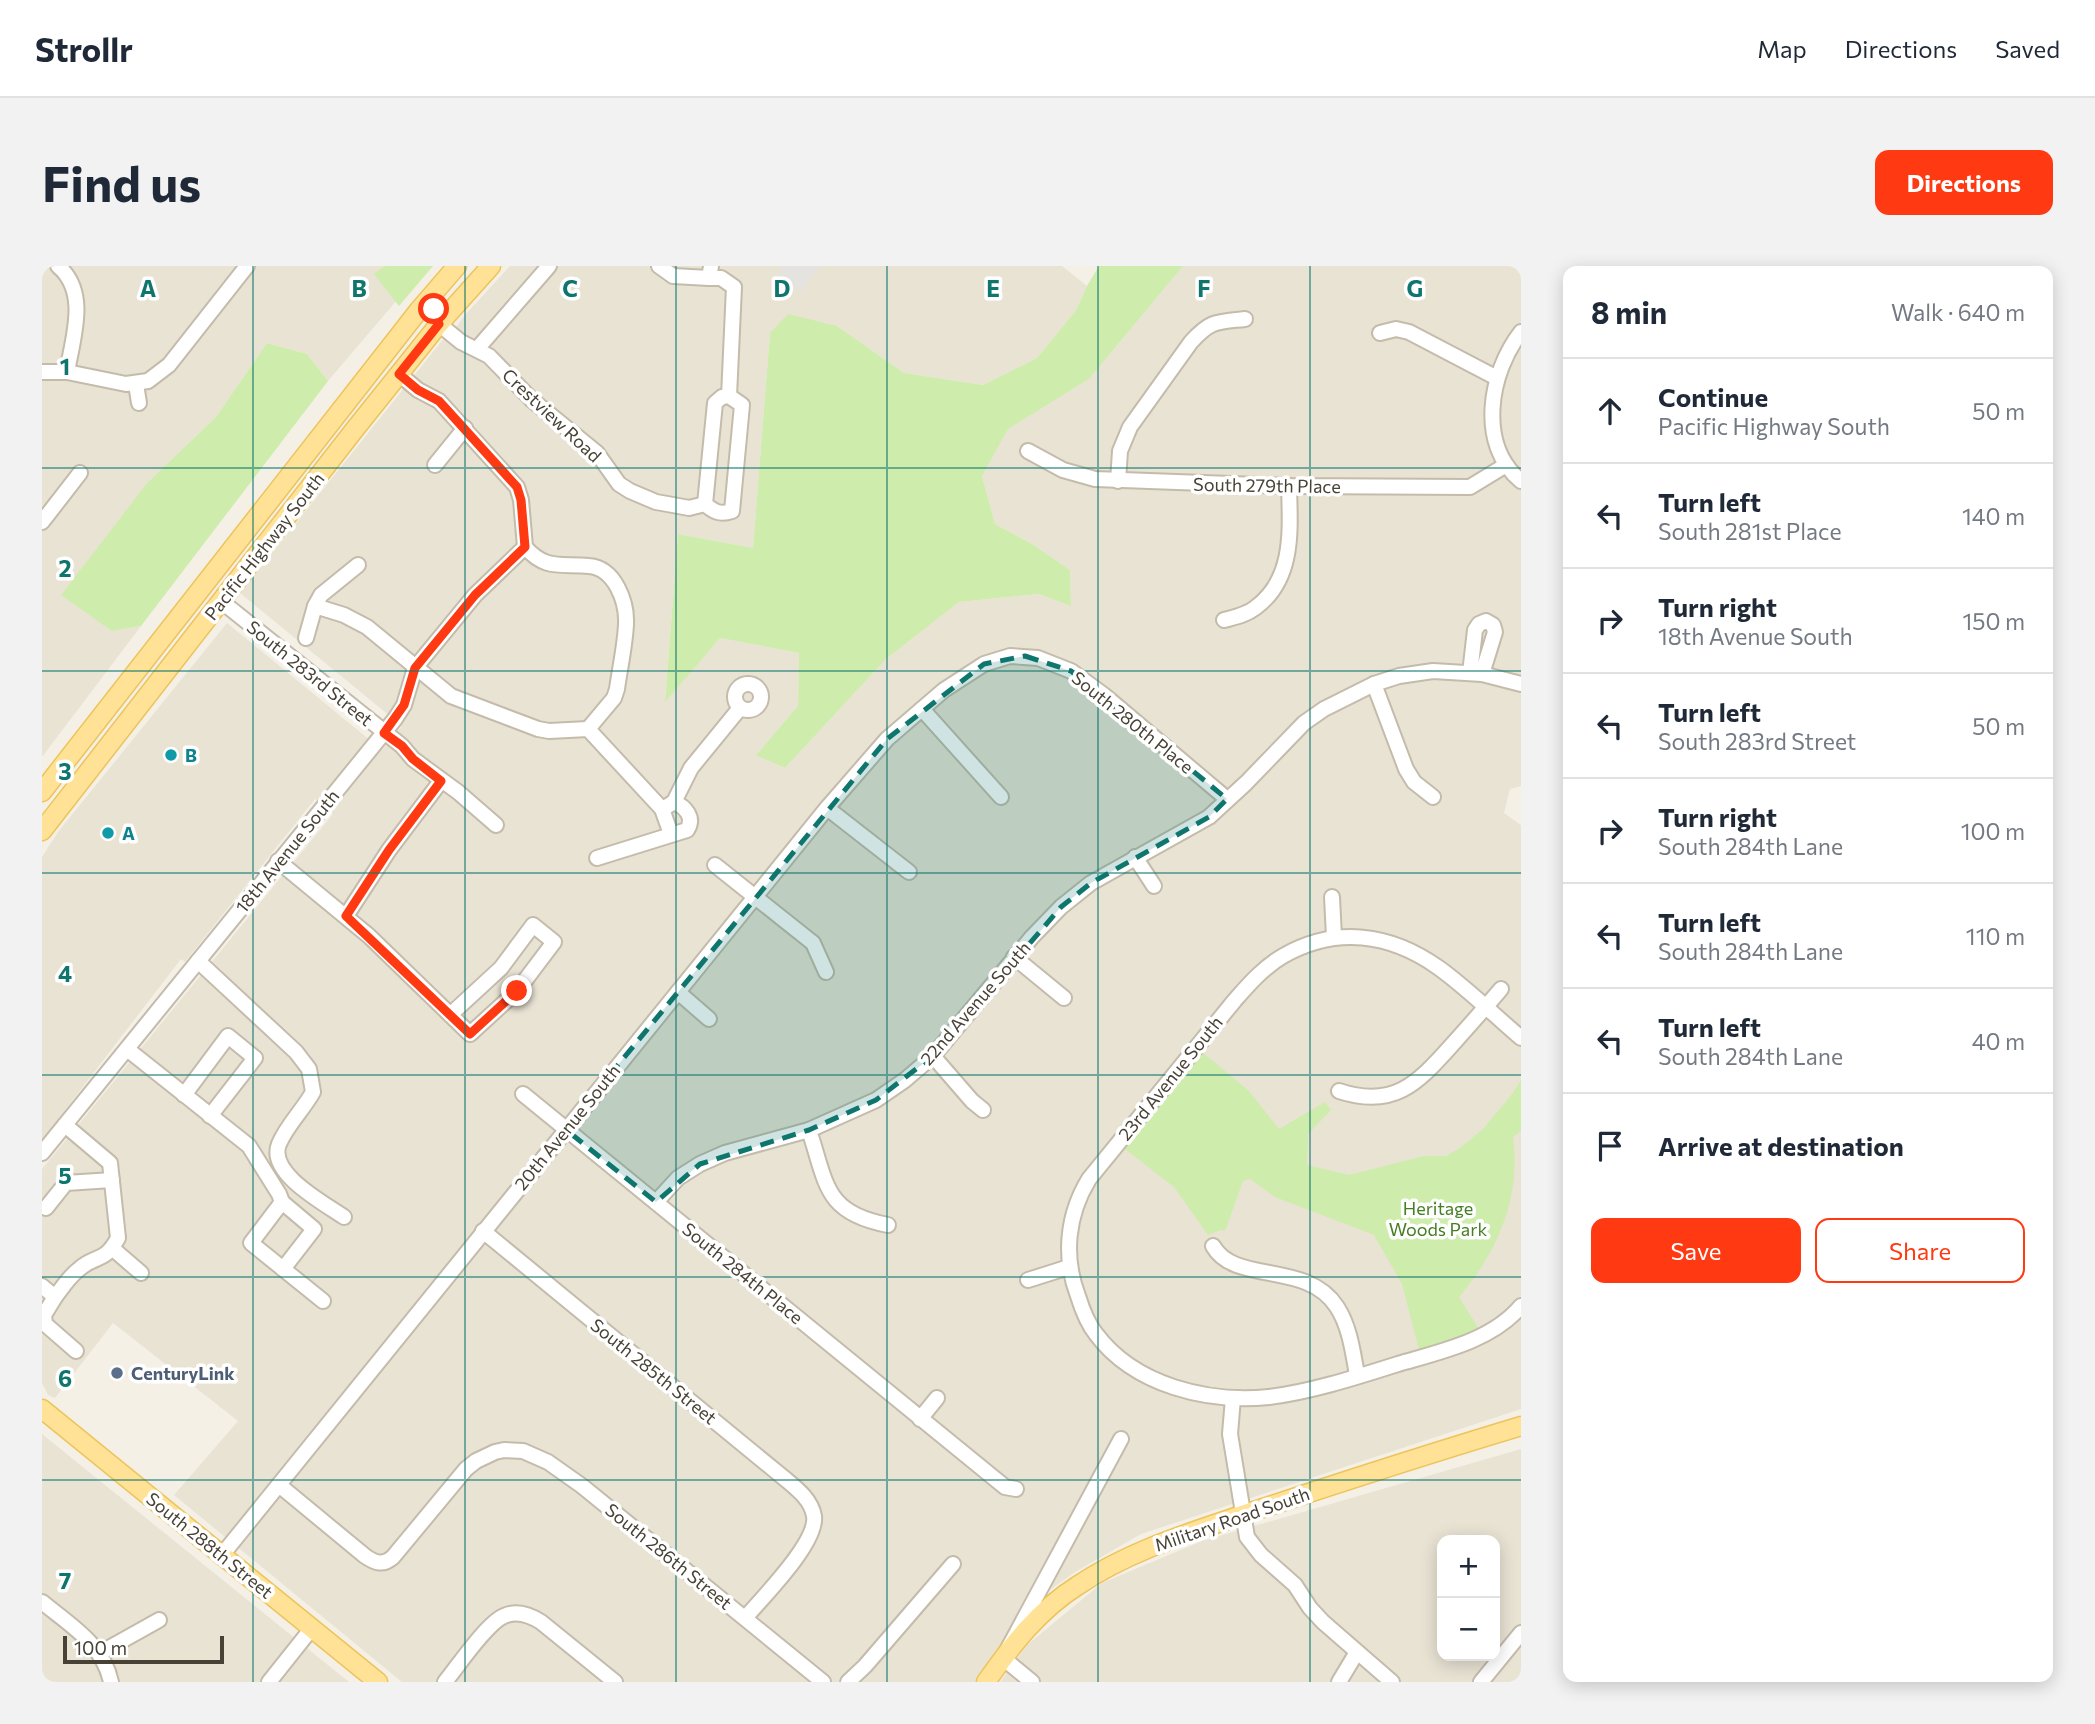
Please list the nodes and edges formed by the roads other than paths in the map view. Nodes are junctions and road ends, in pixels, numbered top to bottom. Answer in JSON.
{"nodes":[{"id":1,"x":58,"y":266,"type":"edge"},
{"id":2,"x":247,"y":266,"type":"edge"},
{"id":3,"x":457,"y":266,"type":"edge"},
{"id":4,"x":467,"y":266,"type":"edge"},
{"id":5,"x":491,"y":266,"type":"edge"},
{"id":6,"x":549,"y":266,"type":"edge"},
{"id":7,"x":659,"y":266,"type":"edge"},
{"id":8,"x":710,"y":272,"type":"edge"},
{"id":9,"x":1245,"y":318,"type":"dead end"},
{"id":10,"x":439,"y":324,"type":"junction"},
{"id":11,"x":1521,"y":332,"type":"edge"},
{"id":12,"x":1380,"y":333,"type":"dead end"},
{"id":13,"x":477,"y":349,"type":"junction"},
{"id":14,"x":42,"y":372,"type":"edge"},
{"id":15,"x":67,"y":372,"type":"junction"},
{"id":16,"x":399,"y":374,"type":"junction"},
{"id":17,"x":1497,"y":378,"type":"junction"},
{"id":18,"x":136,"y":384,"type":"junction"},
{"id":19,"x":729,"y":396,"type":"junction"},
{"id":20,"x":139,"y":402,"type":"dead end"},
{"id":21,"x":464,"y":428,"type":"junction"},
{"id":22,"x":1028,"y":451,"type":"dead end"},
{"id":23,"x":435,"y":465,"type":"dead end"},
{"id":24,"x":1506,"y":465,"type":"junction"},
{"id":25,"x":79,"y":473,"type":"dead end"},
{"id":26,"x":1118,"y":481,"type":"junction"},
{"id":27,"x":1521,"y":481,"type":"edge"},
{"id":28,"x":1289,"y":486,"type":"junction"},
{"id":29,"x":705,"y":504,"type":"junction"},
{"id":30,"x":253,"y":522,"type":"junction"},
{"id":31,"x":42,"y":523,"type":"edge"},
{"id":32,"x":525,"y":547,"type":"junction"},
{"id":33,"x":358,"y":565,"type":"dead end"},
{"id":34,"x":221,"y":601,"type":"junction"},
{"id":35,"x":316,"y":606,"type":"junction"},
{"id":36,"x":1224,"y":620,"type":"dead end"},
{"id":37,"x":306,"y":638,"type":"dead end"},
{"id":38,"x":415,"y":668,"type":"junction"},
{"id":39,"x":1374,"y":684,"type":"junction"},
{"id":40,"x":1521,"y":684,"type":"edge"},
{"id":41,"x":740,"y":708,"type":"dead end"},
{"id":42,"x":922,"y":709,"type":"junction"},
{"id":43,"x":588,"y":729,"type":"junction"},
{"id":44,"x":384,"y":733,"type":"junction"},
{"id":45,"x":441,"y":781,"type":"junction"},
{"id":46,"x":42,"y":792,"type":"edge"},
{"id":47,"x":1001,"y":797,"type":"dead end"},
{"id":48,"x":1433,"y":797,"type":"dead end"},
{"id":49,"x":1227,"y":799,"type":"junction"},
{"id":50,"x":668,"y":806,"type":"junction"},
{"id":51,"x":827,"y":808,"type":"junction"},
{"id":52,"x":496,"y":825,"type":"dead end"},
{"id":53,"x":42,"y":831,"type":"edge"},
{"id":54,"x":671,"y":834,"type":"junction"},
{"id":55,"x":1135,"y":857,"type":"junction"},
{"id":56,"x":597,"y":858,"type":"dead end"},
{"id":57,"x":278,"y":861,"type":"junction"},
{"id":58,"x":715,"y":865,"type":"dead end"},
{"id":59,"x":909,"y":872,"type":"dead end"},
{"id":60,"x":1154,"y":886,"type":"dead end"},
{"id":61,"x":754,"y":896,"type":"junction"},
{"id":62,"x":1332,"y":897,"type":"dead end"},
{"id":63,"x":346,"y":916,"type":"junction"},
{"id":64,"x":1334,"y":937,"type":"junction"},
{"id":65,"x":1014,"y":957,"type":"junction"},
{"id":66,"x":198,"y":961,"type":"junction"},
{"id":67,"x":826,"y":972,"type":"dead end"},
{"id":68,"x":1502,"y":989,"type":"dead end"},
{"id":69,"x":678,"y":992,"type":"junction"},
{"id":70,"x":1064,"y":998,"type":"dead end"},
{"id":71,"x":1485,"y":1009,"type":"junction"},
{"id":72,"x":450,"y":1015,"type":"junction"},
{"id":73,"x":709,"y":1019,"type":"dead end"},
{"id":74,"x":1521,"y":1038,"type":"edge"},
{"id":75,"x":127,"y":1049,"type":"junction"},
{"id":76,"x":933,"y":1056,"type":"junction"},
{"id":77,"x":1339,"y":1091,"type":"dead end"},
{"id":78,"x":523,"y":1094,"type":"dead end"},
{"id":79,"x":184,"y":1095,"type":"junction"},
{"id":80,"x":983,"y":1110,"type":"dead end"},
{"id":81,"x":210,"y":1116,"type":"junction"},
{"id":82,"x":65,"y":1125,"type":"junction"},
{"id":83,"x":565,"y":1129,"type":"junction"},
{"id":84,"x":809,"y":1130,"type":"junction"},
{"id":85,"x":42,"y":1153,"type":"edge"},
{"id":86,"x":112,"y":1180,"type":"junction"},
{"id":87,"x":282,"y":1202,"type":"junction"},
{"id":88,"x":656,"y":1202,"type":"junction"},
{"id":89,"x":46,"y":1208,"type":"dead end"},
{"id":90,"x":344,"y":1217,"type":"dead end"},
{"id":91,"x":888,"y":1225,"type":"dead end"},
{"id":92,"x":483,"y":1231,"type":"junction"},
{"id":93,"x":1213,"y":1245,"type":"dead end"},
{"id":94,"x":113,"y":1248,"type":"junction"},
{"id":95,"x":1069,"y":1267,"type":"junction"},
{"id":96,"x":283,"y":1269,"type":"junction"},
{"id":97,"x":141,"y":1273,"type":"dead end"},
{"id":98,"x":1028,"y":1280,"type":"dead end"},
{"id":99,"x":42,"y":1286,"type":"edge"},
{"id":100,"x":55,"y":1297,"type":"junction"},
{"id":101,"x":323,"y":1301,"type":"dead end"},
{"id":102,"x":1518,"y":1316,"type":"edge"},
{"id":103,"x":76,"y":1351,"type":"dead end"},
{"id":104,"x":1357,"y":1376,"type":"junction"},
{"id":105,"x":937,"y":1398,"type":"dead end"},
{"id":106,"x":1233,"y":1398,"type":"junction"},
{"id":107,"x":43,"y":1411,"type":"edge"},
{"id":108,"x":920,"y":1419,"type":"junction"},
{"id":109,"x":1521,"y":1426,"type":"edge"},
{"id":110,"x":1121,"y":1439,"type":"dead end"},
{"id":111,"x":279,"y":1485,"type":"junction"},
{"id":112,"x":1016,"y":1489,"type":"dead end"},
{"id":113,"x":1244,"y":1515,"type":"junction"},
{"id":114,"x":222,"y":1555,"type":"junction"},
{"id":115,"x":953,"y":1564,"type":"dead end"},
{"id":116,"x":42,"y":1602,"type":"edge"},
{"id":117,"x":746,"y":1617,"type":"junction"},
{"id":118,"x":159,"y":1620,"type":"dead end"},
{"id":119,"x":312,"y":1628,"type":"junction"},
{"id":120,"x":1521,"y":1633,"type":"edge"},
{"id":121,"x":1357,"y":1652,"type":"junction"},
{"id":122,"x":100,"y":1653,"type":"junction"},
{"id":123,"x":1003,"y":1658,"type":"junction"},
{"id":124,"x":111,"y":1682,"type":"edge"},
{"id":125,"x":269,"y":1682,"type":"edge"},
{"id":126,"x":378,"y":1682,"type":"edge"},
{"id":127,"x":445,"y":1682,"type":"edge"},
{"id":128,"x":615,"y":1682,"type":"edge"},
{"id":129,"x":823,"y":1682,"type":"edge"},
{"id":130,"x":848,"y":1682,"type":"edge"},
{"id":131,"x":986,"y":1682,"type":"edge"},
{"id":132,"x":1032,"y":1682,"type":"edge"},
{"id":133,"x":1339,"y":1682,"type":"edge"},
{"id":134,"x":1392,"y":1682,"type":"edge"},
{"id":135,"x":1481,"y":1682,"type":"edge"}],
"edges":[{"from":1,"to":15,"type":"street"},
{"from":2,"to":18,"type":"street"},
{"from":3,"to":30,"type":"main road","name":"Pacific Highway South"},
{"from":4,"to":10,"type":"main road"},
{"from":5,"to":10,"type":"main road","name":"Pacific Highway South"},
{"from":6,"to":13,"type":"street"},
{"from":7,"to":8,"type":"street"},
{"from":8,"to":19,"type":"street","name":"Crestview Road"},
{"from":9,"to":26,"type":"street"},
{"from":10,"to":13,"type":"street","name":"Crestview Road"},
{"from":10,"to":16,"type":"main road","name":"Pacific Highway South"},
{"from":11,"to":17,"type":"street"},
{"from":12,"to":17,"type":"street"},
{"from":13,"to":29,"type":"street","name":"Crestview Road"},
{"from":14,"to":15,"type":"street"},
{"from":15,"to":18,"type":"street"},
{"from":16,"to":21,"type":"street"},
{"from":16,"to":34,"type":"main road","name":"Pacific Highway South"},
{"from":17,"to":24,"type":"street"},
{"from":18,"to":20,"type":"street"},
{"from":19,"to":29,"type":"street","name":"Crestview Road"},
{"from":19,"to":29,"type":"street","name":"Crestview Road"},
{"from":21,"to":23,"type":"street"},
{"from":21,"to":32,"type":"street"},
{"from":22,"to":26,"type":"street","name":"South 279th Place"},
{"from":24,"to":27,"type":"street"},
{"from":24,"to":28,"type":"street","name":"South 279th Place"},
{"from":25,"to":31,"type":"street"},
{"from":26,"to":28,"type":"street","name":"South 279th Place"},
{"from":28,"to":36,"type":"street"},
{"from":30,"to":34,"type":"main road"},
{"from":30,"to":46,"type":"main road","name":"Pacific Highway South"},
{"from":32,"to":38,"type":"street","name":"18th Avenue South"},
{"from":32,"to":43,"type":"street"},
{"from":33,"to":35,"type":"street"},
{"from":34,"to":44,"type":"street","name":"South 283rd Street"},
{"from":34,"to":53,"type":"main road","name":"Pacific Highway South"},
{"from":35,"to":37,"type":"street"},
{"from":35,"to":38,"type":"street"},
{"from":38,"to":43,"type":"street"},
{"from":38,"to":44,"type":"street","name":"18th Avenue South"},
{"from":39,"to":40,"type":"street","name":"22nd Avenue South"},
{"from":39,"to":48,"type":"street"},
{"from":39,"to":49,"type":"street","name":"22nd Avenue South"},
{"from":41,"to":50,"type":"street"},
{"from":42,"to":47,"type":"street"},
{"from":42,"to":49,"type":"street","name":"South 280th Place"},
{"from":42,"to":51,"type":"street","name":"20th Avenue South"},
{"from":43,"to":50,"type":"street"},
{"from":44,"to":45,"type":"street","name":"South 283rd Street"},
{"from":44,"to":57,"type":"street","name":"18th Avenue South"},
{"from":45,"to":52,"type":"street","name":"South 283rd Street"},
{"from":45,"to":63,"type":"street"},
{"from":49,"to":55,"type":"street","name":"22nd Avenue South"},
{"from":50,"to":54,"type":"street"},
{"from":50,"to":54,"type":"street"},
{"from":51,"to":59,"type":"street"},
{"from":51,"to":61,"type":"street","name":"20th Avenue South"},
{"from":54,"to":56,"type":"street"},
{"from":55,"to":60,"type":"street"},
{"from":55,"to":65,"type":"street","name":"22nd Avenue South"},
{"from":57,"to":63,"type":"street"},
{"from":57,"to":66,"type":"street","name":"18th Avenue South"},
{"from":58,"to":61,"type":"street"},
{"from":61,"to":67,"type":"street"},
{"from":61,"to":69,"type":"street","name":"20th Avenue South"},
{"from":62,"to":64,"type":"street"},
{"from":63,"to":72,"type":"street"},
{"from":64,"to":71,"type":"street"},
{"from":64,"to":95,"type":"street","name":"23rd Avenue South"},
{"from":65,"to":70,"type":"street"},
{"from":65,"to":76,"type":"street","name":"22nd Avenue South"},
{"from":66,"to":75,"type":"street","name":"18th Avenue South"},
{"from":66,"to":90,"type":"street"},
{"from":68,"to":71,"type":"street"},
{"from":69,"to":73,"type":"street"},
{"from":69,"to":83,"type":"street","name":"20th Avenue South"},
{"from":71,"to":74,"type":"street"},
{"from":71,"to":77,"type":"street"},
{"from":72,"to":72,"type":"street"},
{"from":75,"to":79,"type":"street"},
{"from":75,"to":82,"type":"street","name":"18th Avenue South"},
{"from":76,"to":80,"type":"street"},
{"from":76,"to":84,"type":"street","name":"22nd Avenue South"},
{"from":78,"to":83,"type":"street","name":"South 284th Place"},
{"from":79,"to":81,"type":"street"},
{"from":79,"to":81,"type":"street"},
{"from":81,"to":87,"type":"street"},
{"from":82,"to":85,"type":"street","name":"18th Avenue South"},
{"from":82,"to":86,"type":"street"},
{"from":83,"to":88,"type":"street","name":"South 284th Place"},
{"from":83,"to":92,"type":"street","name":"20th Avenue South"},
{"from":84,"to":88,"type":"street","name":"22nd Avenue South"},
{"from":84,"to":91,"type":"street"},
{"from":86,"to":89,"type":"street"},
{"from":86,"to":94,"type":"street"},
{"from":87,"to":96,"type":"street"},
{"from":87,"to":96,"type":"street"},
{"from":88,"to":108,"type":"street","name":"South 284th Place"},
{"from":92,"to":111,"type":"street","name":"20th Avenue South"},
{"from":92,"to":117,"type":"street","name":"South 285th Street"},
{"from":93,"to":104,"type":"street"},
{"from":94,"to":97,"type":"street"},
{"from":94,"to":100,"type":"street"},
{"from":95,"to":98,"type":"street"},
{"from":95,"to":106,"type":"street"},
{"from":96,"to":101,"type":"street"},
{"from":99,"to":100,"type":"street"},
{"from":100,"to":103,"type":"street"},
{"from":102,"to":104,"type":"street"},
{"from":104,"to":106,"type":"street"},
{"from":105,"to":108,"type":"street"},
{"from":106,"to":113,"type":"street"},
{"from":107,"to":114,"type":"main road","name":"South 288th Street"},
{"from":108,"to":112,"type":"street","name":"South 284th Place"},
{"from":109,"to":113,"type":"main road","name":"Military Road South"},
{"from":110,"to":123,"type":"street"},
{"from":111,"to":114,"type":"street","name":"20th Avenue South"},
{"from":111,"to":117,"type":"street","name":"South 286th Street"},
{"from":113,"to":121,"type":"street"},
{"from":113,"to":123,"type":"main road","name":"Military Road South"},
{"from":114,"to":119,"type":"main road","name":"South 288th Street"},
{"from":115,"to":130,"type":"street"},
{"from":116,"to":122,"type":"street"},
{"from":117,"to":129,"type":"street","name":"South 286th Street"},
{"from":118,"to":122,"type":"street"},
{"from":119,"to":125,"type":"street"},
{"from":119,"to":126,"type":"main road","name":"South 288th Street"},
{"from":120,"to":135,"type":"street"},
{"from":121,"to":133,"type":"street"},
{"from":121,"to":134,"type":"street"},
{"from":122,"to":124,"type":"street"},
{"from":123,"to":131,"type":"main road","name":"Military Road South"},
{"from":123,"to":132,"type":"street"},
{"from":127,"to":128,"type":"street"}]}
